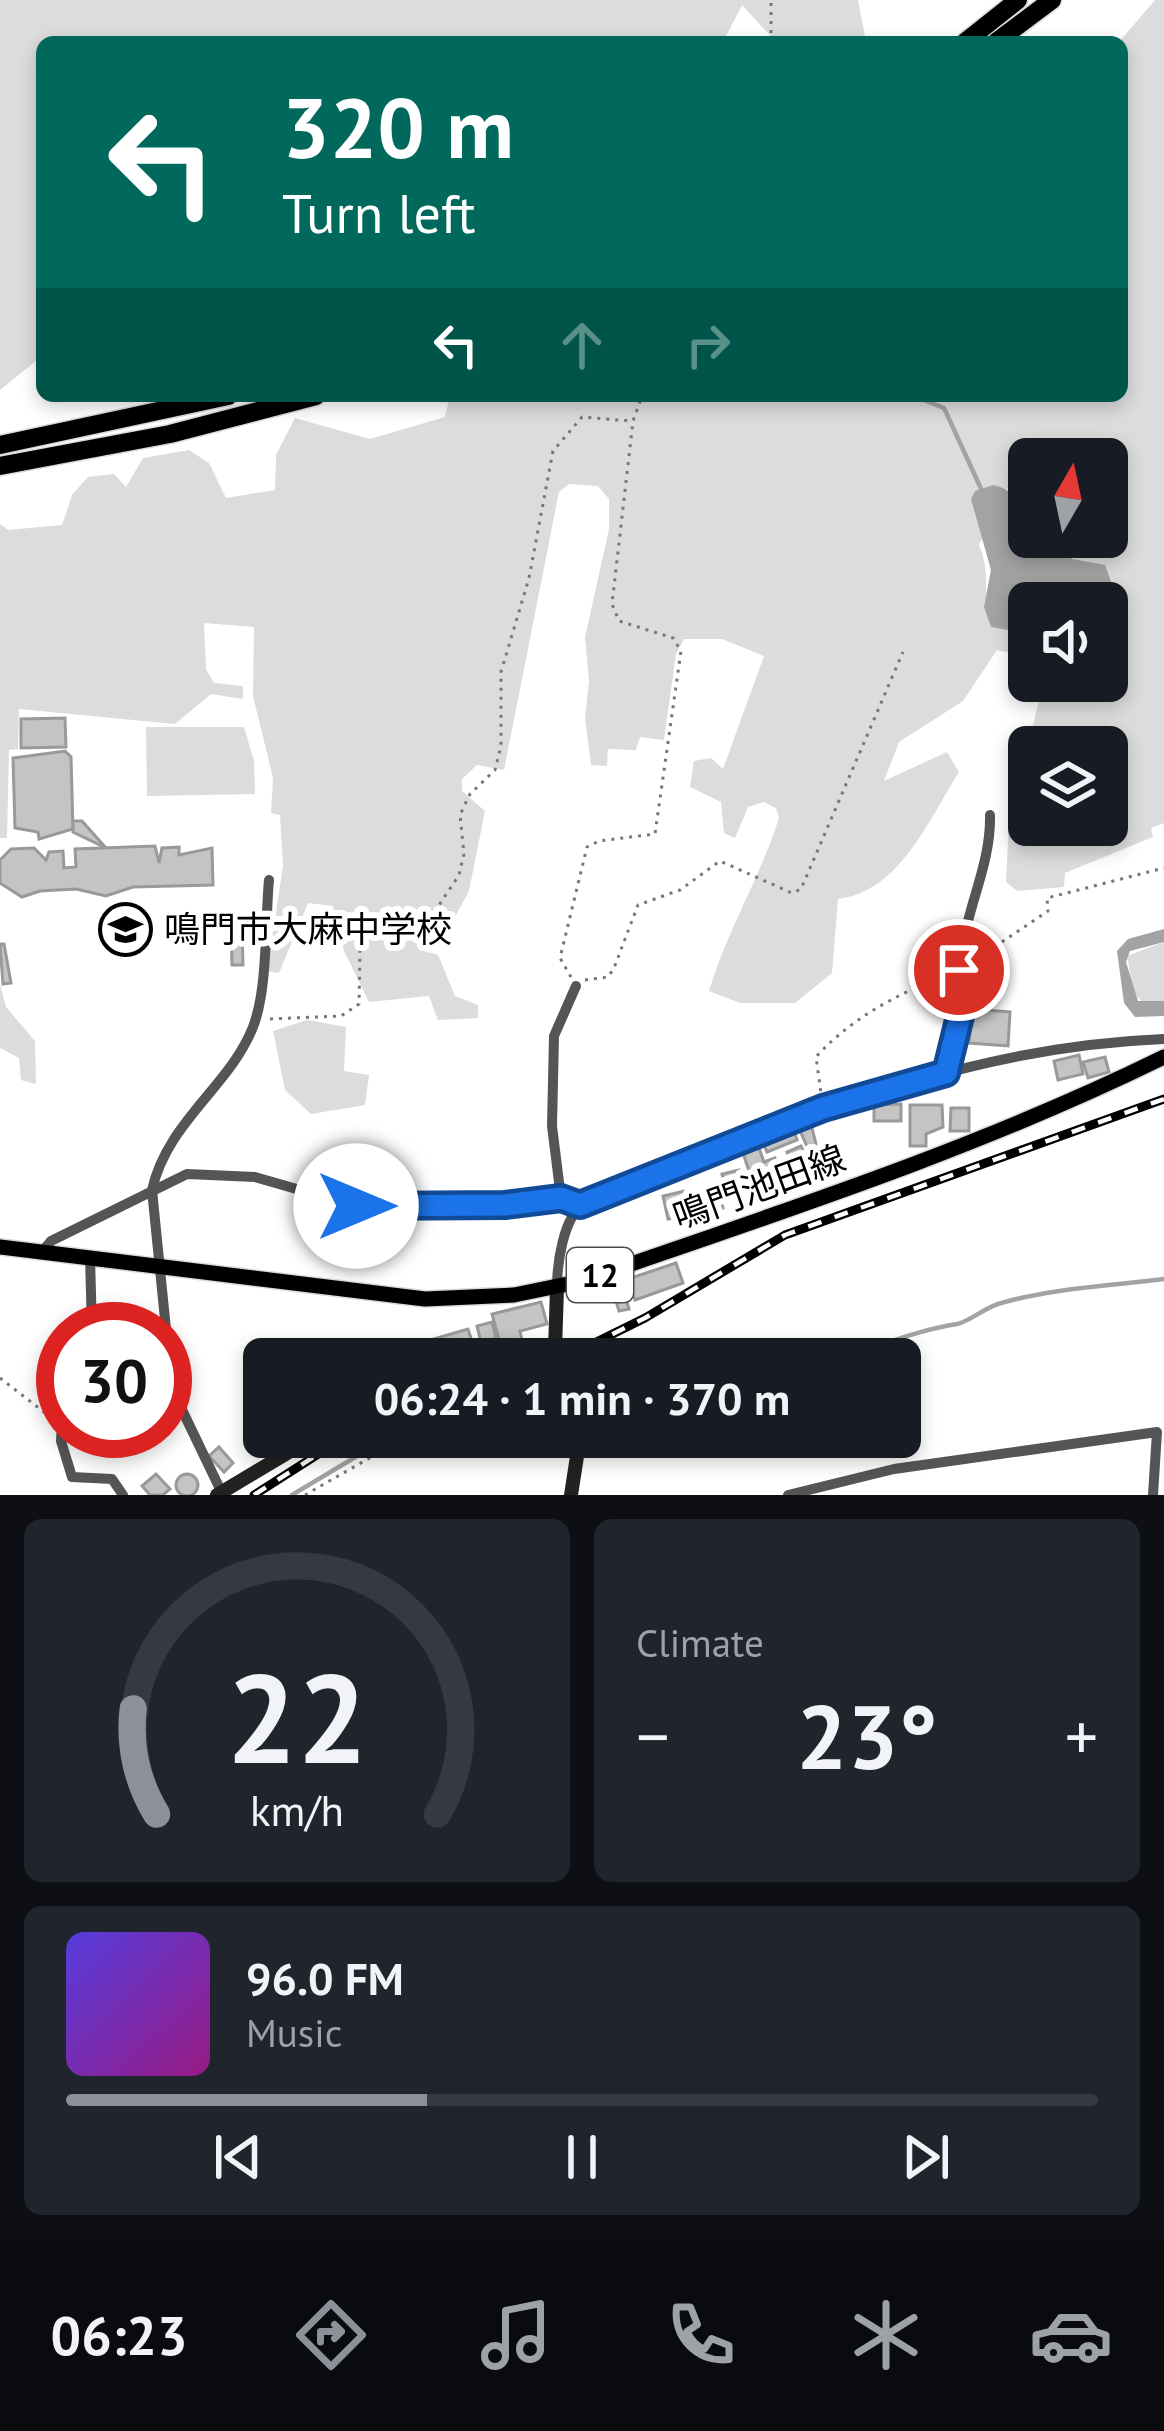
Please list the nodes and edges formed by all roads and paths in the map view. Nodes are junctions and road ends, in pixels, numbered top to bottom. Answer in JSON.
{"nodes":[{"id":1,"x":771,"y":0,"type":"edge"},
{"id":2,"x":1018,"y":0,"type":"edge"},
{"id":3,"x":1052,"y":0,"type":"edge"},
{"id":4,"x":771,"y":33,"type":"dead end"},
{"id":5,"x":973,"y":36,"type":"edge"},
{"id":6,"x":1004,"y":36,"type":"edge"},
{"id":7,"x":201,"y":402,"type":"edge"},
{"id":8,"x":293,"y":402,"type":"edge"},
{"id":9,"x":640,"y":402,"type":"edge"},
{"id":10,"x":633,"y":421,"type":"junction"},
{"id":11,"x":0,"y":446,"type":"edge"},
{"id":12,"x":0,"y":466,"type":"edge"},
{"id":13,"x":903,"y":652,"type":"dead end"},
{"id":14,"x":990,"y":815,"type":"dead end"},
{"id":15,"x":269,"y":880,"type":"dead end"},
{"id":16,"x":576,"y":986,"type":"junction"},
{"id":17,"x":255,"y":1023,"type":"junction"},
{"id":18,"x":1164,"y":1039,"type":"edge"},
{"id":19,"x":1164,"y":1058,"type":"edge"},
{"id":20,"x":946,"y":1073,"type":"junction"},
{"id":21,"x":152,"y":1190,"type":"junction"},
{"id":22,"x":561,"y":1198,"type":"junction"},
{"id":23,"x":580,"y":1205,"type":"junction"},
{"id":24,"x":0,"y":1247,"type":"edge"},
{"id":25,"x":42,"y":1252,"type":"junction"},
{"id":26,"x":90,"y":1257,"type":"junction"},
{"id":27,"x":159,"y":1265,"type":"junction"},
{"id":28,"x":557,"y":1288,"type":"junction"},
{"id":29,"x":91,"y":1302,"type":"edge"},
{"id":30,"x":558,"y":1338,"type":"edge"},
{"id":31,"x":0,"y":1378,"type":"edge"},
{"id":32,"x":36,"y":1406,"type":"edge"},
{"id":33,"x":67,"y":1458,"type":"edge"},
{"id":34,"x":278,"y":1458,"type":"edge"},
{"id":35,"x":369,"y":1458,"type":"edge"},
{"id":36,"x":577,"y":1458,"type":"edge"},
{"id":37,"x":219,"y":1493,"type":"edge"},
{"id":38,"x":1158,"y":1493,"type":"edge"},
{"id":39,"x":123,"y":1495,"type":"edge"},
{"id":40,"x":304,"y":1495,"type":"edge"},
{"id":41,"x":571,"y":1495,"type":"edge"},
{"id":42,"x":788,"y":1495,"type":"edge"}],
"edges":[{"from":1,"to":4,"type":"path"},
{"from":2,"to":5,"type":"highway"},
{"from":3,"to":6,"type":"highway"},
{"from":7,"to":11,"type":"highway"},
{"from":8,"to":12,"type":"highway"},
{"from":9,"to":10,"type":"path"},
{"from":10,"to":16,"type":"path"},
{"from":10,"to":17,"type":"path"},
{"from":13,"to":16,"type":"path"},
{"from":14,"to":20,"type":"street"},
{"from":15,"to":17,"type":"street"},
{"from":16,"to":22,"type":"street"},
{"from":17,"to":21,"type":"street"},
{"from":18,"to":20,"type":"street"},
{"from":19,"to":28,"type":"main road","name":"鳴門池田線","number":"12"},
{"from":20,"to":23,"type":"street"},
{"from":21,"to":22,"type":"street"},
{"from":21,"to":25,"type":"street"},
{"from":21,"to":27,"type":"street"},
{"from":22,"to":23,"type":"street"},
{"from":23,"to":28,"type":"street"},
{"from":24,"to":25,"type":"main road","name":"鳴門池田線","number":"12"},
{"from":25,"to":26,"type":"main road","name":"鳴門池田線","number":"12"},
{"from":26,"to":27,"type":"main road","name":"鳴門池田線","number":"12"},
{"from":26,"to":29,"type":"street"},
{"from":27,"to":28,"type":"main road","name":"鳴門池田線","number":"12"},
{"from":27,"to":37,"type":"street"},
{"from":28,"to":30,"type":"main road"},
{"from":31,"to":32,"type":"path"},
{"from":33,"to":39,"type":"street"},
{"from":34,"to":37,"type":"main road"},
{"from":35,"to":40,"type":"path"},
{"from":36,"to":41,"type":"main road"},
{"from":38,"to":42,"type":"street"}]}
